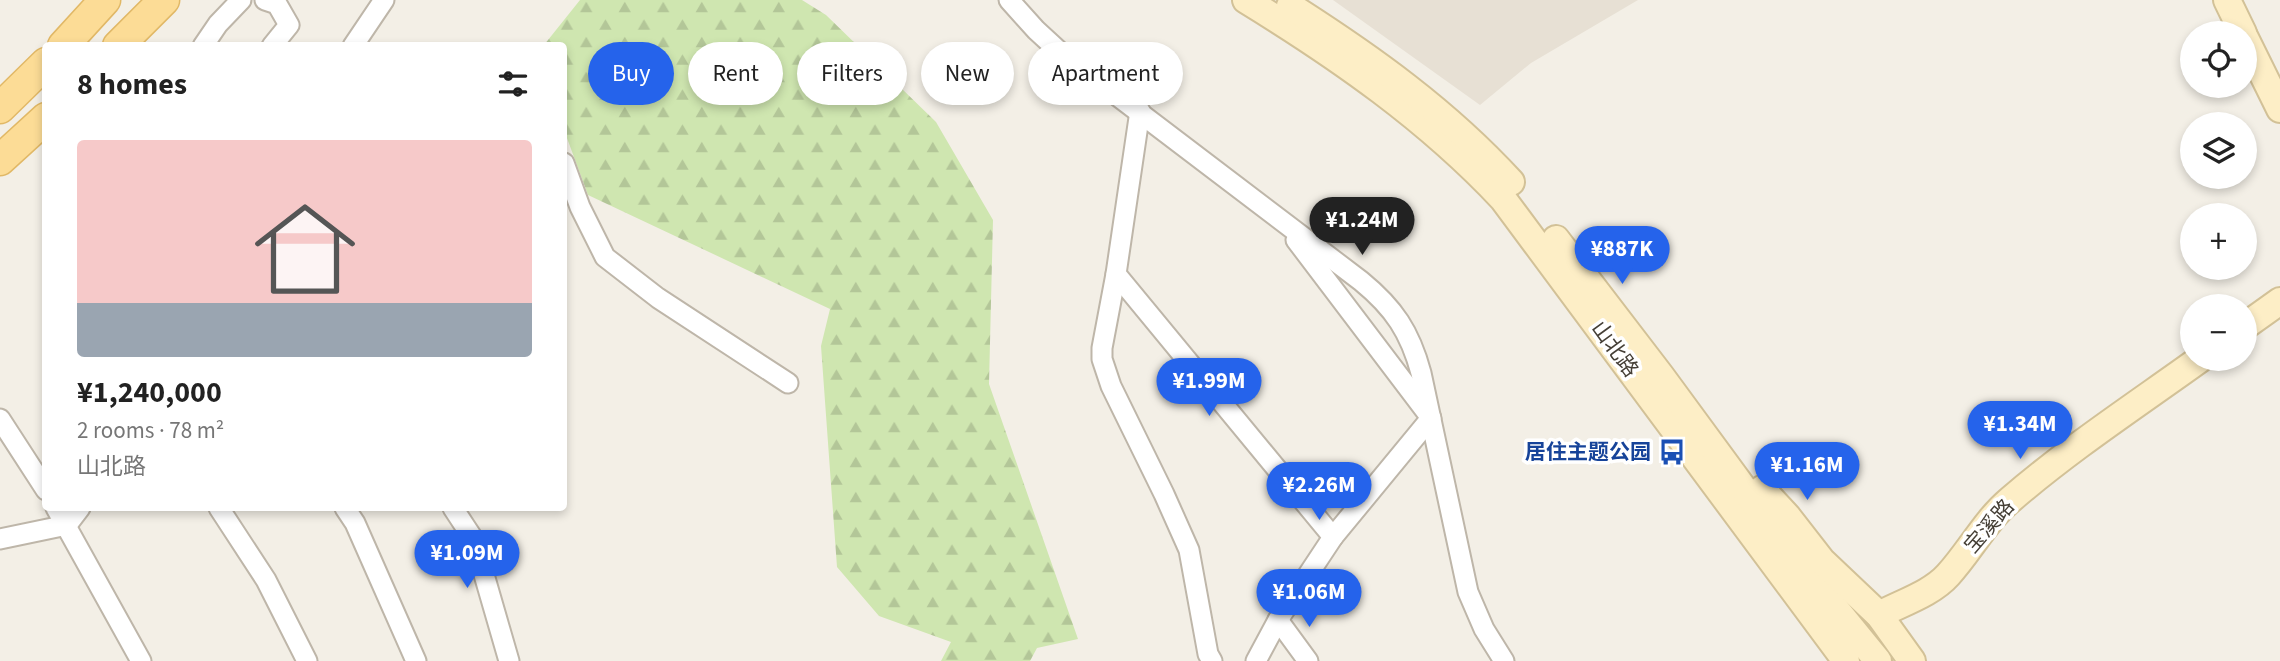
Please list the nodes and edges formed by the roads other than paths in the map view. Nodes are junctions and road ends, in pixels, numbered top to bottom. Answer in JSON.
{"nodes":[{"id":1,"x":104,"y":0,"type":"edge"},
{"id":2,"x":164,"y":0,"type":"edge"},
{"id":3,"x":241,"y":0,"type":"edge"},
{"id":4,"x":265,"y":0,"type":"edge"},
{"id":5,"x":384,"y":0,"type":"edge"},
{"id":6,"x":1009,"y":0,"type":"edge"},
{"id":7,"x":1246,"y":0,"type":"edge"},
{"id":8,"x":1280,"y":0,"type":"edge"},
{"id":9,"x":2227,"y":0,"type":"edge"},
{"id":10,"x":2237,"y":21,"type":"edge"},
{"id":11,"x":67,"y":42,"type":"edge"},
{"id":12,"x":126,"y":42,"type":"edge"},
{"id":13,"x":206,"y":42,"type":"edge"},
{"id":14,"x":275,"y":42,"type":"edge"},
{"id":15,"x":356,"y":42,"type":"edge"},
{"id":16,"x":2257,"y":62,"type":"edge"},
{"id":17,"x":42,"y":66,"type":"edge"},
{"id":18,"x":0,"y":108,"type":"edge"},
{"id":19,"x":2280,"y":109,"type":"edge"},
{"id":20,"x":1140,"y":111,"type":"junction"},
{"id":21,"x":42,"y":122,"type":"edge"},
{"id":22,"x":0,"y":160,"type":"edge"},
{"id":23,"x":567,"y":171,"type":"edge"},
{"id":24,"x":1280,"y":219,"type":"junction"},
{"id":25,"x":1116,"y":274,"type":"junction"},
{"id":26,"x":2280,"y":300,"type":"edge"},
{"id":27,"x":2257,"y":317,"type":"edge"},
{"id":28,"x":2183,"y":371,"type":"edge"},
{"id":29,"x":1661,"y":376,"type":"junction"},
{"id":30,"x":788,"y":383,"type":"dead end"},
{"id":31,"x":1431,"y":418,"type":"junction"},
{"id":32,"x":0,"y":419,"type":"edge"},
{"id":33,"x":42,"y":484,"type":"edge"},
{"id":34,"x":59,"y":511,"type":"edge"},
{"id":35,"x":78,"y":511,"type":"edge"},
{"id":36,"x":221,"y":511,"type":"edge"},
{"id":37,"x":347,"y":511,"type":"edge"},
{"id":38,"x":455,"y":511,"type":"edge"},
{"id":39,"x":67,"y":525,"type":"junction"},
{"id":40,"x":1333,"y":537,"type":"junction"},
{"id":41,"x":0,"y":539,"type":"edge"},
{"id":42,"x":1878,"y":615,"type":"junction"},
{"id":43,"x":1278,"y":620,"type":"junction"},
{"id":44,"x":141,"y":661,"type":"edge"},
{"id":45,"x":307,"y":661,"type":"edge"},
{"id":46,"x":416,"y":661,"type":"edge"},
{"id":47,"x":509,"y":661,"type":"edge"},
{"id":48,"x":1212,"y":661,"type":"edge"},
{"id":49,"x":1256,"y":661,"type":"edge"},
{"id":50,"x":1308,"y":661,"type":"edge"},
{"id":51,"x":1504,"y":661,"type":"edge"},
{"id":52,"x":1846,"y":661,"type":"edge"},
{"id":53,"x":1878,"y":661,"type":"edge"},
{"id":54,"x":1912,"y":661,"type":"edge"}],
"edges":[{"from":1,"to":11,"type":"main road"},
{"from":2,"to":12,"type":"main road"},
{"from":3,"to":13,"type":"street"},
{"from":4,"to":14,"type":"street"},
{"from":5,"to":15,"type":"street"},
{"from":6,"to":20,"type":"street"},
{"from":7,"to":52,"type":"main road","name":"山北路"},
{"from":8,"to":29,"type":"main road","name":"山北路"},
{"from":9,"to":10,"type":"main road"},
{"from":16,"to":19,"type":"main road"},
{"from":17,"to":18,"type":"main road"},
{"from":20,"to":24,"type":"street"},
{"from":20,"to":25,"type":"street"},
{"from":21,"to":22,"type":"main road"},
{"from":23,"to":30,"type":"street"},
{"from":24,"to":31,"type":"street"},
{"from":24,"to":31,"type":"street"},
{"from":25,"to":40,"type":"street"},
{"from":25,"to":48,"type":"street"},
{"from":26,"to":27,"type":"main road"},
{"from":28,"to":42,"type":"main road","name":"宝溪路"},
{"from":29,"to":42,"type":"main road"},
{"from":29,"to":53,"type":"main road","name":"山北路"},
{"from":31,"to":40,"type":"street"},
{"from":31,"to":51,"type":"street"},
{"from":32,"to":33,"type":"street"},
{"from":34,"to":39,"type":"street"},
{"from":35,"to":39,"type":"street"},
{"from":36,"to":45,"type":"street"},
{"from":37,"to":46,"type":"street"},
{"from":38,"to":47,"type":"street"},
{"from":39,"to":41,"type":"street"},
{"from":39,"to":44,"type":"street"},
{"from":40,"to":43,"type":"street"},
{"from":42,"to":54,"type":"main road"},
{"from":43,"to":49,"type":"street"},
{"from":43,"to":50,"type":"street"}]}
